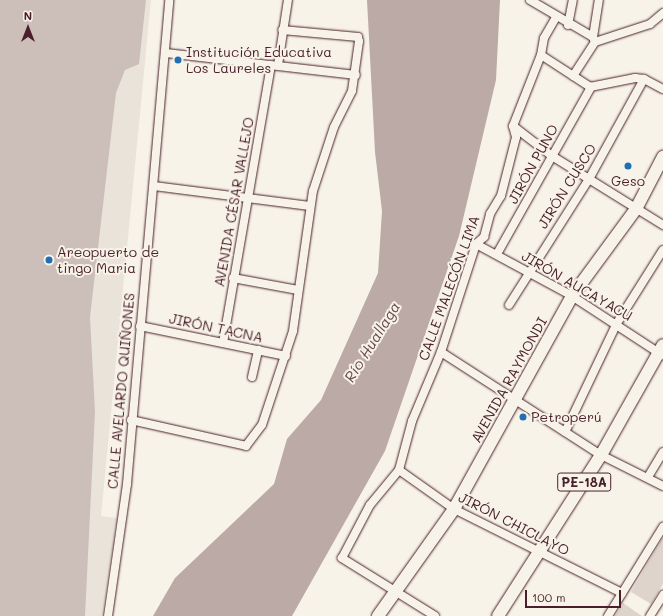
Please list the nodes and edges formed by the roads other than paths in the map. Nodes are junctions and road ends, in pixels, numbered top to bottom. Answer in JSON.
{"nodes":[{"id":1,"x":169,"y":0,"type":"edge"},
{"id":2,"x":288,"y":0,"type":"edge"},
{"id":3,"x":530,"y":0,"type":"edge"},
{"id":4,"x":546,"y":0,"type":"edge"},
{"id":5,"x":573,"y":0,"type":"edge"},
{"id":6,"x":599,"y":0,"type":"edge"},
{"id":7,"x":544,"y":10,"type":"junction"},
{"id":8,"x":663,"y":13,"type":"edge"},
{"id":9,"x":556,"y":17,"type":"junction"},
{"id":10,"x":568,"y":25,"type":"junction"},
{"id":11,"x":282,"y":30,"type":"junction"},
{"id":12,"x":594,"y":40,"type":"junction"},
{"id":13,"x":166,"y":53,"type":"junction"},
{"id":14,"x":541,"y":55,"type":"junction"},
{"id":15,"x":274,"y":65,"type":"junction"},
{"id":16,"x":356,"y":75,"type":"junction"},
{"id":17,"x":573,"y":76,"type":"junction"},
{"id":18,"x":644,"y":79,"type":"junction"},
{"id":19,"x":591,"y":87,"type":"junction"},
{"id":20,"x":663,"y":89,"type":"edge"},
{"id":21,"x":513,"y":126,"type":"junction"},
{"id":22,"x":552,"y":156,"type":"junction"},
{"id":23,"x":663,"y":157,"type":"edge"},
{"id":24,"x":589,"y":179,"type":"junction"},
{"id":25,"x":154,"y":186,"type":"junction"},
{"id":26,"x":247,"y":196,"type":"junction"},
{"id":27,"x":310,"y":206,"type":"junction"},
{"id":28,"x":636,"y":209,"type":"junction"},
{"id":29,"x":663,"y":225,"type":"edge"},
{"id":30,"x":476,"y":244,"type":"junction"},
{"id":31,"x":663,"y":250,"type":"edge"},
{"id":32,"x":497,"y":254,"type":"junction"},
{"id":33,"x":528,"y":273,"type":"junction"},
{"id":34,"x":234,"y":278,"type":"junction"},
{"id":35,"x":298,"y":290,"type":"junction"},
{"id":36,"x":572,"y":296,"type":"junction"},
{"id":37,"x":509,"y":305,"type":"dead end"},
{"id":38,"x":617,"y":323,"type":"junction"},
{"id":39,"x":140,"y":326,"type":"junction"},
{"id":40,"x":223,"y":343,"type":"junction"},
{"id":41,"x":258,"y":350,"type":"junction"},
{"id":42,"x":661,"y":351,"type":"edge"},
{"id":43,"x":441,"y":352,"type":"junction"},
{"id":44,"x":286,"y":356,"type":"junction"},
{"id":45,"x":252,"y":377,"type":"dead end"},
{"id":46,"x":515,"y":401,"type":"junction"},
{"id":47,"x":131,"y":420,"type":"junction"},
{"id":48,"x":565,"y":432,"type":"junction"},
{"id":49,"x":663,"y":452,"type":"edge"},
{"id":50,"x":601,"y":455,"type":"junction"},
{"id":51,"x":399,"y":470,"type":"junction"},
{"id":52,"x":648,"y":477,"type":"junction"},
{"id":53,"x":663,"y":486,"type":"edge"},
{"id":54,"x":454,"y":509,"type":"junction"},
{"id":55,"x":663,"y":527,"type":"edge"},
{"id":56,"x":540,"y":551,"type":"junction"},
{"id":57,"x":394,"y":591,"type":"junction"},
{"id":58,"x":622,"y":593,"type":"junction"},
{"id":59,"x":663,"y":595,"type":"edge"},
{"id":60,"x":654,"y":615,"type":"edge"},
{"id":61,"x":108,"y":616,"type":"edge"},
{"id":62,"x":378,"y":616,"type":"edge"},
{"id":63,"x":435,"y":616,"type":"edge"},
{"id":64,"x":498,"y":616,"type":"edge"},
{"id":65,"x":608,"y":616,"type":"edge"}],
"edges":[{"from":1,"to":13,"type":"street","name":"CALLE AVELARDO QUIÑONES"},
{"from":2,"to":11,"type":"street","name":"AVENIDA CÉSAR VALLEJO"},
{"from":3,"to":7,"type":"street"},
{"from":4,"to":7,"type":"street"},
{"from":5,"to":10,"type":"street"},
{"from":6,"to":12,"type":"street"},
{"from":7,"to":9,"type":"street"},
{"from":8,"to":12,"type":"street"},
{"from":9,"to":10,"type":"street"},
{"from":9,"to":14,"type":"street","name":"CALLE MALECÓN LIMA"},
{"from":10,"to":12,"type":"street"},
{"from":11,"to":15,"type":"street","name":"AVENIDA CÉSAR VALLEJO"},
{"from":11,"to":16,"type":"street"},
{"from":12,"to":17,"type":"street"},
{"from":13,"to":15,"type":"street"},
{"from":13,"to":25,"type":"street","name":"CALLE AVELARDO QUIÑONES"},
{"from":14,"to":17,"type":"street"},
{"from":14,"to":21,"type":"street","name":"CALLE MALECÓN LIMA"},
{"from":15,"to":16,"type":"street"},
{"from":15,"to":26,"type":"street","name":"AVENIDA CÉSAR VALLEJO"},
{"from":16,"to":27,"type":"street"},
{"from":17,"to":19,"type":"street"},
{"from":18,"to":19,"type":"street"},
{"from":18,"to":20,"type":"street"},
{"from":18,"to":24,"type":"street","name":"JIRÓN CUSCO"},
{"from":19,"to":22,"type":"street","name":"JIRÓN PUNO"},
{"from":21,"to":22,"type":"street"},
{"from":21,"to":30,"type":"street","name":"CALLE MALECÓN LIMA"},
{"from":22,"to":24,"type":"street"},
{"from":22,"to":32,"type":"street","name":"JIRÓN PUNO"},
{"from":23,"to":28,"type":"highway","name":"AVENIDA RAYMONDI"},
{"from":24,"to":28,"type":"street"},
{"from":24,"to":33,"type":"street","name":"JIRÓN CUSCO"},
{"from":25,"to":26,"type":"street"},
{"from":25,"to":39,"type":"street","name":"CALLE AVELARDO QUIÑONES"},
{"from":26,"to":27,"type":"street"},
{"from":26,"to":34,"type":"street","name":"AVENIDA CÉSAR VALLEJO"},
{"from":27,"to":35,"type":"street"},
{"from":28,"to":29,"type":"street"},
{"from":28,"to":36,"type":"highway","name":"AVENIDA RAYMONDI"},
{"from":30,"to":32,"type":"street","name":"JIRÓN AUCAYACU"},
{"from":30,"to":43,"type":"street","name":"CALLE MALECÓN LIMA"},
{"from":31,"to":38,"type":"street"},
{"from":32,"to":33,"type":"street","name":"JIRÓN AUCAYACU"},
{"from":33,"to":36,"type":"street","name":"JIRÓN AUCAYACU"},
{"from":33,"to":37,"type":"street","name":"JIRÓN CUSCO"},
{"from":34,"to":35,"type":"street"},
{"from":34,"to":40,"type":"street","name":"AVENIDA CÉSAR VALLEJO"},
{"from":35,"to":44,"type":"street"},
{"from":36,"to":38,"type":"street","name":"JIRÓN AUCAYACU"},
{"from":36,"to":46,"type":"highway","name":"AVENIDA RAYMONDI"},
{"from":38,"to":42,"type":"street","name":"JIRÓN AUCAYACU"},
{"from":38,"to":48,"type":"street"},
{"from":39,"to":40,"type":"street","name":"JIRÓN TACNA"},
{"from":39,"to":47,"type":"street","name":"CALLE AVELARDO QUIÑONES"},
{"from":40,"to":41,"type":"street","name":"JIRÓN TACNA"},
{"from":41,"to":44,"type":"street","name":"JIRÓN TACNA"},
{"from":41,"to":45,"type":"street"},
{"from":42,"to":50,"type":"highway","number":"PE-18A"},
{"from":43,"to":46,"type":"street"},
{"from":43,"to":51,"type":"street","name":"CALLE MALECÓN LIMA"},
{"from":44,"to":47,"type":"street"},
{"from":46,"to":48,"type":"street"},
{"from":46,"to":54,"type":"highway","name":"AVENIDA RAYMONDI"},
{"from":47,"to":61,"type":"street","name":"CALLE AVELARDO QUIÑONES"},
{"from":48,"to":50,"type":"street"},
{"from":49,"to":52,"type":"street"},
{"from":50,"to":52,"type":"street"},
{"from":50,"to":56,"type":"highway","number":"PE-18A"},
{"from":51,"to":54,"type":"street","name":"JIRÓN CHICLAYO"},
{"from":51,"to":57,"type":"street","name":"CALLE MALECÓN LIMA"},
{"from":52,"to":53,"type":"street"},
{"from":54,"to":56,"type":"street","name":"JIRÓN CHICLAYO"},
{"from":54,"to":57,"type":"highway","name":"AVENIDA RAYMONDI"},
{"from":55,"to":58,"type":"street"},
{"from":56,"to":58,"type":"street","name":"JIRÓN CHICLAYO"},
{"from":56,"to":64,"type":"highway","number":"PE-18A"},
{"from":57,"to":62,"type":"highway","name":"AVENIDA RAYMONDI"},
{"from":57,"to":63,"type":"street"},
{"from":58,"to":65,"type":"street"},
{"from":59,"to":60,"type":"street"}]}
